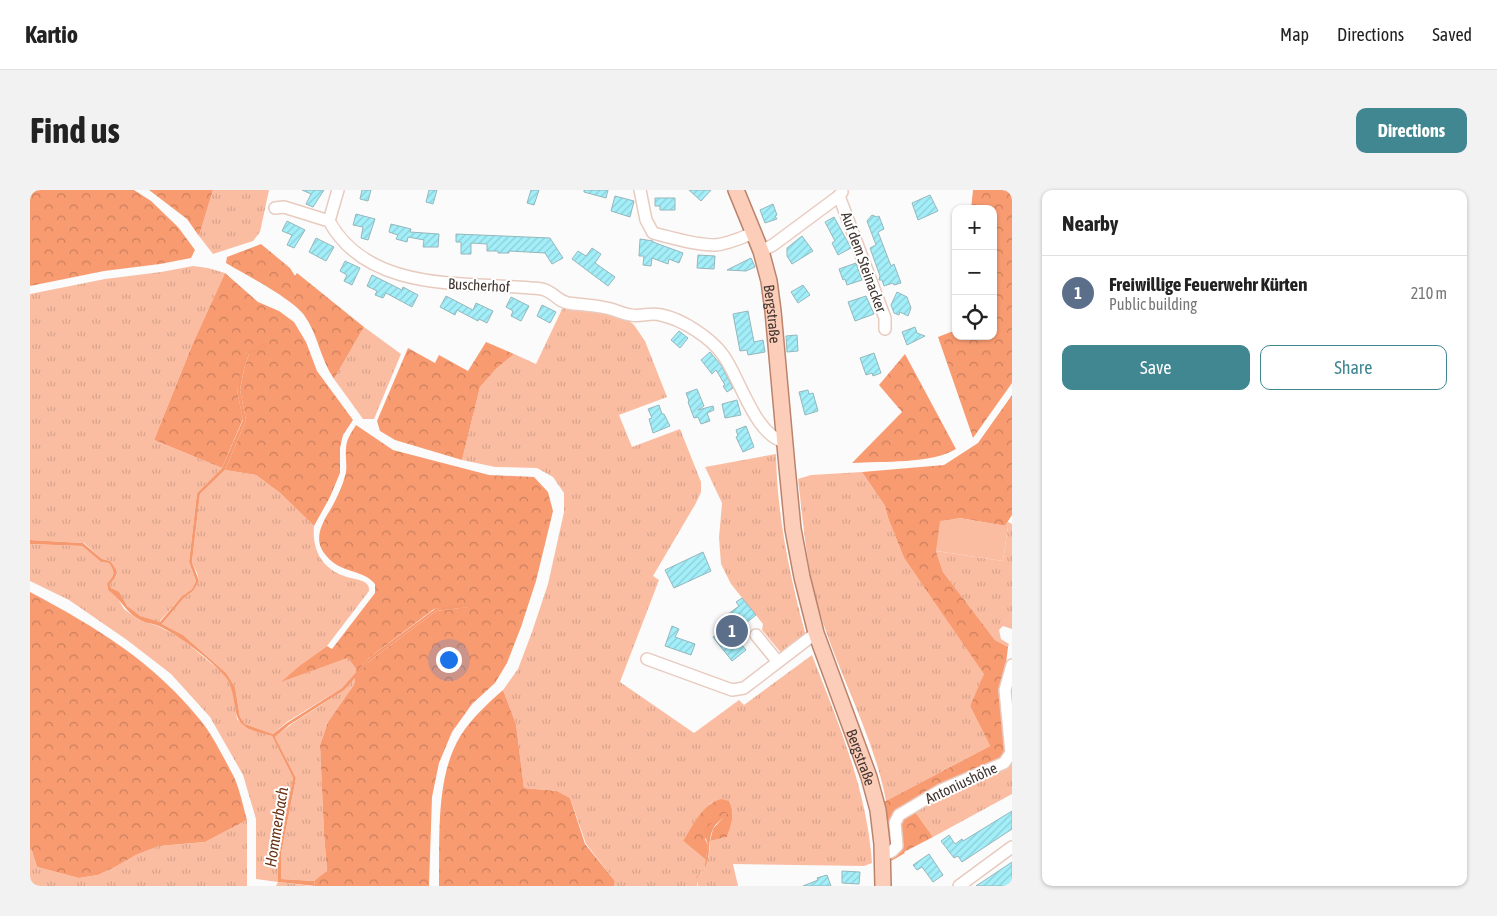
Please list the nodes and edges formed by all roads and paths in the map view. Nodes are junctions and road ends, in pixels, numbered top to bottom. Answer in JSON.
{"nodes":[{"id":1,"x":338,"y":190,"type":"edge"},
{"id":2,"x":640,"y":190,"type":"edge"},
{"id":3,"x":736,"y":190,"type":"edge"},
{"id":4,"x":841,"y":193,"type":"edge"},
{"id":5,"x":275,"y":208,"type":"dead end"},
{"id":6,"x":329,"y":221,"type":"junction"},
{"id":7,"x":753,"y":233,"type":"junction"},
{"id":8,"x":761,"y":251,"type":"junction"},
{"id":9,"x":885,"y":330,"type":"dead end"},
{"id":10,"x":785,"y":442,"type":"junction"},
{"id":11,"x":816,"y":633,"type":"junction"},
{"id":12,"x":756,"y":635,"type":"dead end"},
{"id":13,"x":647,"y":659,"type":"dead end"},
{"id":14,"x":778,"y":662,"type":"junction"},
{"id":15,"x":1012,"y":665,"type":"edge"},
{"id":16,"x":1012,"y":847,"type":"edge"},
{"id":17,"x":883,"y":856,"type":"junction"},
{"id":18,"x":884,"y":886,"type":"edge"},
{"id":19,"x":959,"y":886,"type":"edge"}],
"edges":[{"from":1,"to":6,"type":"street"},
{"from":2,"to":7,"type":"street"},
{"from":3,"to":7,"type":"main road","name":"Bergstraße"},
{"from":4,"to":8,"type":"street","name":"Auf dem Steinacker"},
{"from":4,"to":9,"type":"street","name":"Auf dem Steinacker"},
{"from":5,"to":6,"type":"street"},
{"from":6,"to":10,"type":"street","name":"Buscherhof"},
{"from":7,"to":8,"type":"main road","name":"Bergstraße"},
{"from":8,"to":10,"type":"main road","name":"Bergstraße"},
{"from":10,"to":11,"type":"main road","name":"Bergstraße"},
{"from":11,"to":14,"type":"street"},
{"from":11,"to":17,"type":"main road","name":"Bergstraße"},
{"from":12,"to":14,"type":"street"},
{"from":13,"to":14,"type":"street"},
{"from":15,"to":17,"type":"street","name":"Antoniushöhe"},
{"from":16,"to":19,"type":"street"},
{"from":17,"to":18,"type":"main road","name":"Bergstraße"}]}
